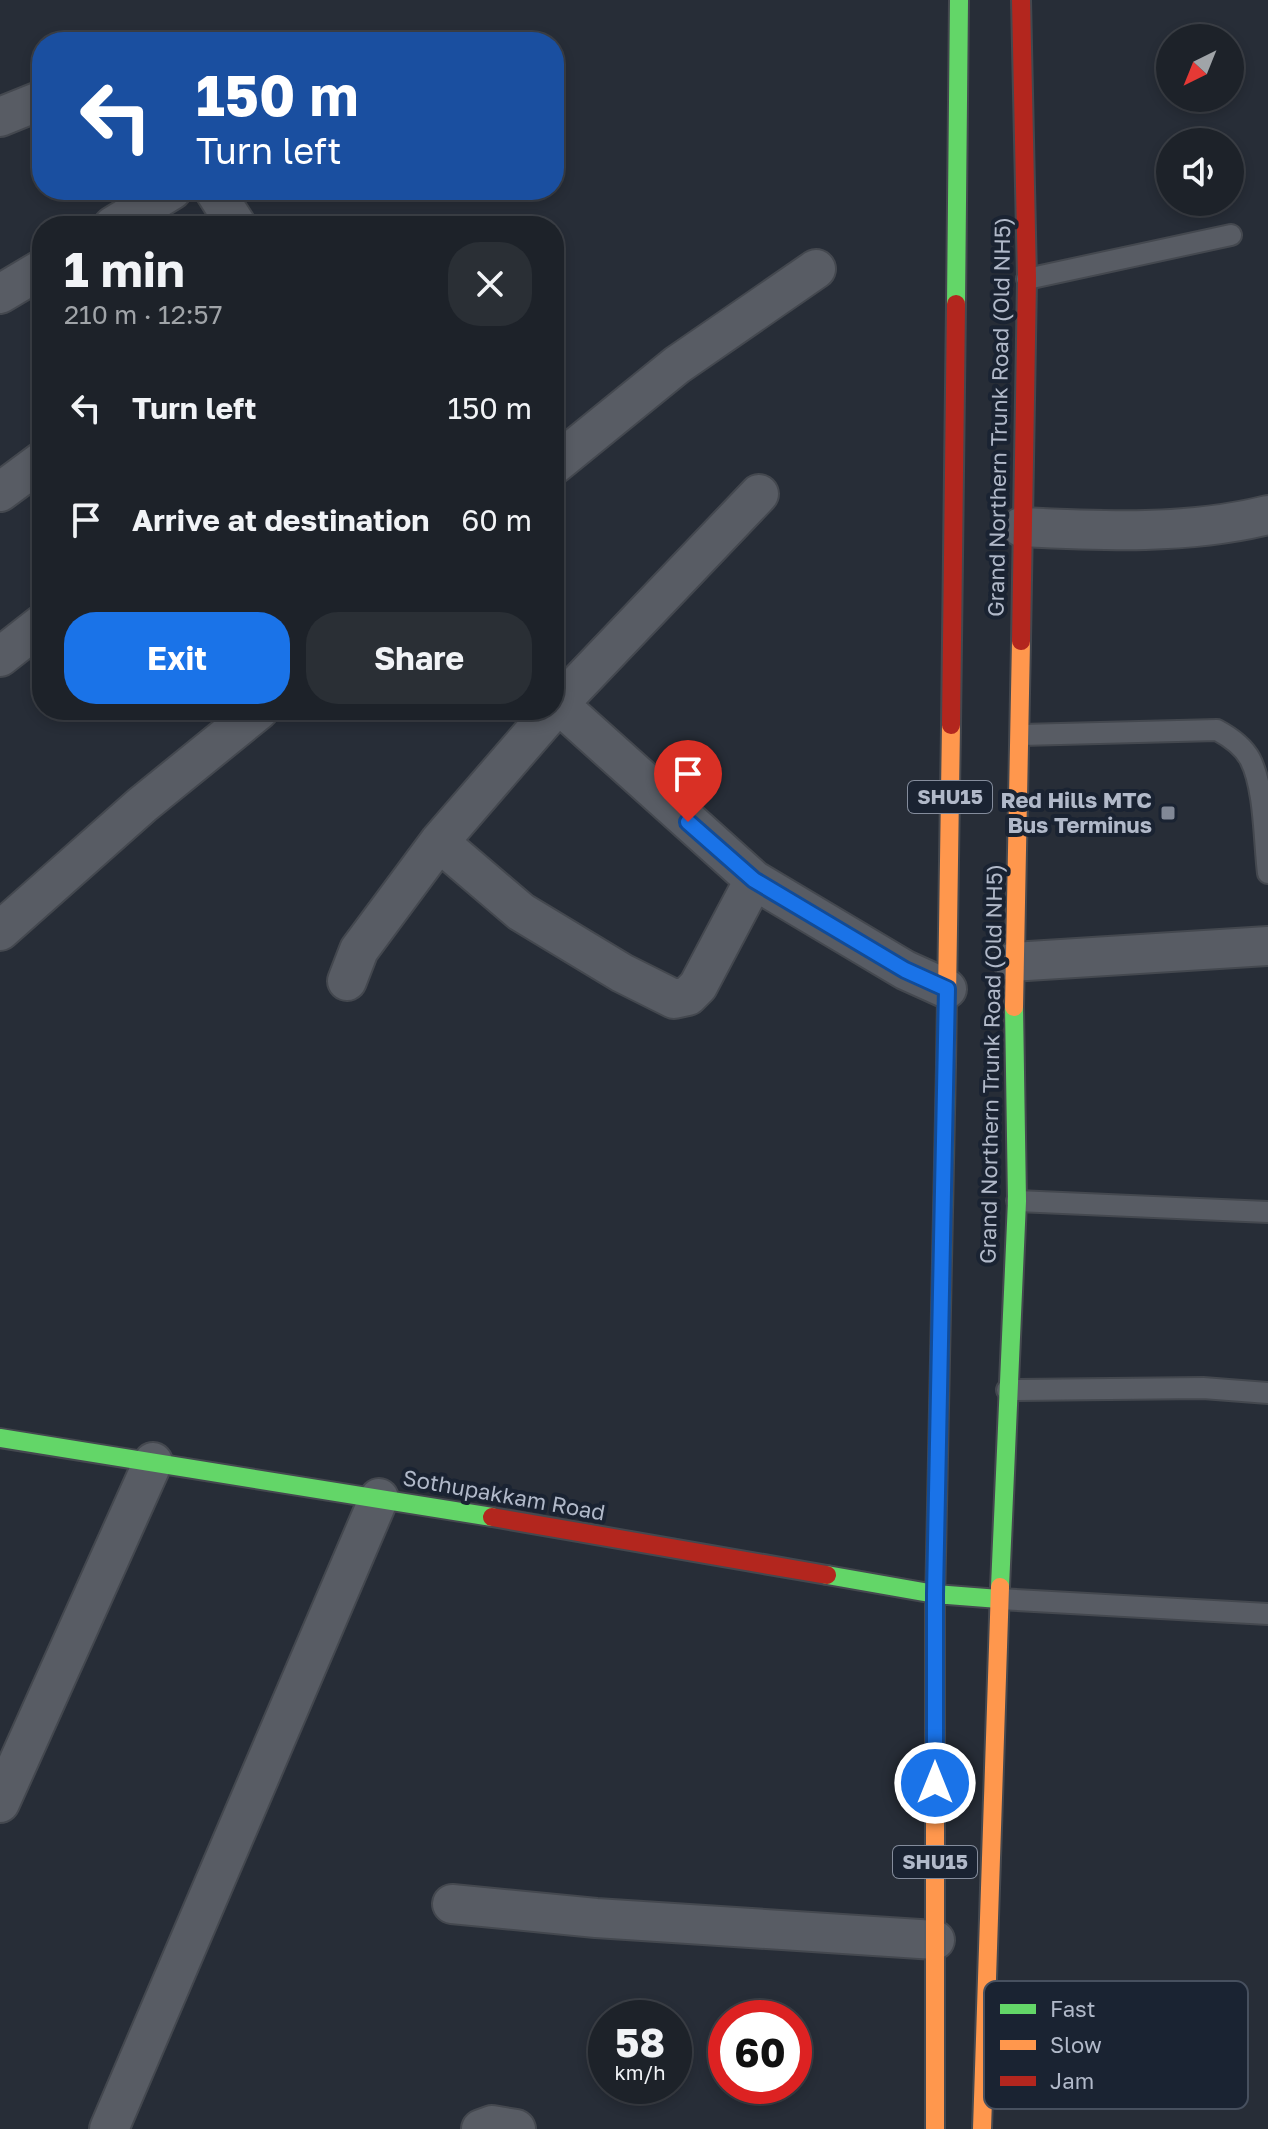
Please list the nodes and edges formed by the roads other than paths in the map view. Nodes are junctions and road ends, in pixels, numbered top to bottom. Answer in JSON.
{"nodes":[{"id":1,"x":959,"y":0,"type":"edge"},
{"id":2,"x":1021,"y":0,"type":"edge"},
{"id":3,"x":32,"y":104,"type":"edge"},
{"id":4,"x":0,"y":117,"type":"edge"},
{"id":5,"x":156,"y":200,"type":"edge"},
{"id":6,"x":129,"y":216,"type":"edge"},
{"id":7,"x":1231,"y":235,"type":"dead end"},
{"id":8,"x":816,"y":269,"type":"dead end"},
{"id":9,"x":32,"y":275,"type":"edge"},
{"id":10,"x":1027,"y":279,"type":"junction"},
{"id":11,"x":0,"y":294,"type":"edge"},
{"id":12,"x":564,"y":457,"type":"edge"},
{"id":13,"x":32,"y":468,"type":"edge"},
{"id":14,"x":0,"y":492,"type":"edge"},
{"id":15,"x":759,"y":494,"type":"dead end"},
{"id":16,"x":1268,"y":515,"type":"edge"},
{"id":17,"x":1021,"y":527,"type":"junction"},
{"id":18,"x":32,"y":632,"type":"edge"},
{"id":19,"x":0,"y":657,"type":"edge"},
{"id":20,"x":564,"y":697,"type":"edge"},
{"id":21,"x":564,"y":714,"type":"edge"},
{"id":22,"x":247,"y":720,"type":"edge"},
{"id":23,"x":543,"y":720,"type":"edge"},
{"id":24,"x":1021,"y":735,"type":"junction"},
{"id":25,"x":439,"y":842,"type":"junction"},
{"id":26,"x":1268,"y":873,"type":"edge"},
{"id":27,"x":754,"y":880,"type":"junction"},
{"id":28,"x":0,"y":931,"type":"edge"},
{"id":29,"x":1268,"y":946,"type":"edge"},
{"id":30,"x":1013,"y":962,"type":"junction"},
{"id":31,"x":347,"y":981,"type":"dead end"},
{"id":32,"x":947,"y":989,"type":"junction"},
{"id":33,"x":1017,"y":1201,"type":"junction"},
{"id":34,"x":1268,"y":1212,"type":"edge"},
{"id":35,"x":1007,"y":1390,"type":"junction"},
{"id":36,"x":1268,"y":1393,"type":"edge"},
{"id":37,"x":0,"y":1438,"type":"edge"},
{"id":38,"x":153,"y":1462,"type":"junction"},
{"id":39,"x":379,"y":1498,"type":"junction"},
{"id":40,"x":935,"y":1594,"type":"junction"},
{"id":41,"x":999,"y":1599,"type":"junction"},
{"id":42,"x":1268,"y":1614,"type":"edge"},
{"id":43,"x":0,"y":1803,"type":"edge"},
{"id":44,"x":452,"y":1904,"type":"dead end"},
{"id":45,"x":935,"y":1940,"type":"junction"},
{"id":46,"x":987,"y":1981,"type":"edge"},
{"id":47,"x":984,"y":2067,"type":"edge"},
{"id":48,"x":109,"y":2129,"type":"edge"},
{"id":49,"x":481,"y":2129,"type":"edge"},
{"id":50,"x":516,"y":2129,"type":"edge"},
{"id":51,"x":935,"y":2129,"type":"edge"},
{"id":52,"x":982,"y":2129,"type":"edge"}],
"edges":[{"from":1,"to":32,"type":"main road","name":"Grand Northern Trunk Road (Old NH5)","number":"SHU15"},
{"from":2,"to":10,"type":"main road","name":"Grand Northern Trunk Road (Old NH5)","number":"SHU15"},
{"from":3,"to":4,"type":"street"},
{"from":5,"to":6,"type":"street"},
{"from":7,"to":10,"type":"lane"},
{"from":8,"to":12,"type":"street"},
{"from":9,"to":11,"type":"street"},
{"from":10,"to":17,"type":"main road","name":"Grand Northern Trunk Road (Old NH5)","number":"SHU15"},
{"from":13,"to":14,"type":"street"},
{"from":15,"to":20,"type":"street"},
{"from":16,"to":17,"type":"street"},
{"from":17,"to":24,"type":"main road","name":"Grand Northern Trunk Road (Old NH5)","number":"SHU15"},
{"from":18,"to":19,"type":"street"},
{"from":21,"to":27,"type":"street"},
{"from":22,"to":28,"type":"street"},
{"from":23,"to":25,"type":"street"},
{"from":24,"to":26,"type":"lane"},
{"from":24,"to":30,"type":"main road","name":"Grand Northern Trunk Road (Old NH5)","number":"SHU15"},
{"from":25,"to":27,"type":"street"},
{"from":25,"to":31,"type":"street"},
{"from":27,"to":32,"type":"street"},
{"from":29,"to":30,"type":"street"},
{"from":30,"to":33,"type":"main road","name":"Grand Northern Trunk Road (Old NH5)","number":"SHU15"},
{"from":32,"to":40,"type":"main road","name":"Grand Northern Trunk Road (Old NH5)","number":"SHU15"},
{"from":33,"to":34,"type":"lane"},
{"from":33,"to":35,"type":"main road","name":"Grand Northern Trunk Road (Old NH5)","number":"SHU15"},
{"from":35,"to":36,"type":"lane"},
{"from":35,"to":41,"type":"main road","name":"Grand Northern Trunk Road (Old NH5)","number":"SHU15"},
{"from":37,"to":38,"type":"main road","name":"Sothupakkam Road"},
{"from":38,"to":39,"type":"main road","name":"Sothupakkam Road"},
{"from":38,"to":43,"type":"street"},
{"from":39,"to":40,"type":"main road","name":"Sothupakkam Road"},
{"from":39,"to":48,"type":"street"},
{"from":40,"to":41,"type":"main road","name":"Sothupakkam Road"},
{"from":40,"to":45,"type":"main road","name":"Grand Northern Trunk Road (Old NH5)","number":"SHU15"},
{"from":41,"to":42,"type":"lane"},
{"from":41,"to":46,"type":"main road","name":"Grand Northern Trunk Road (Old NH5)","number":"SHU15"},
{"from":44,"to":45,"type":"street"},
{"from":45,"to":51,"type":"main road","name":"Grand Northern Trunk Road (Old NH5)","number":"SHU15"},
{"from":47,"to":52,"type":"main road","name":"Grand Northern Trunk Road (Old NH5)","number":"SHU15"},
{"from":49,"to":50,"type":"street"}]}
